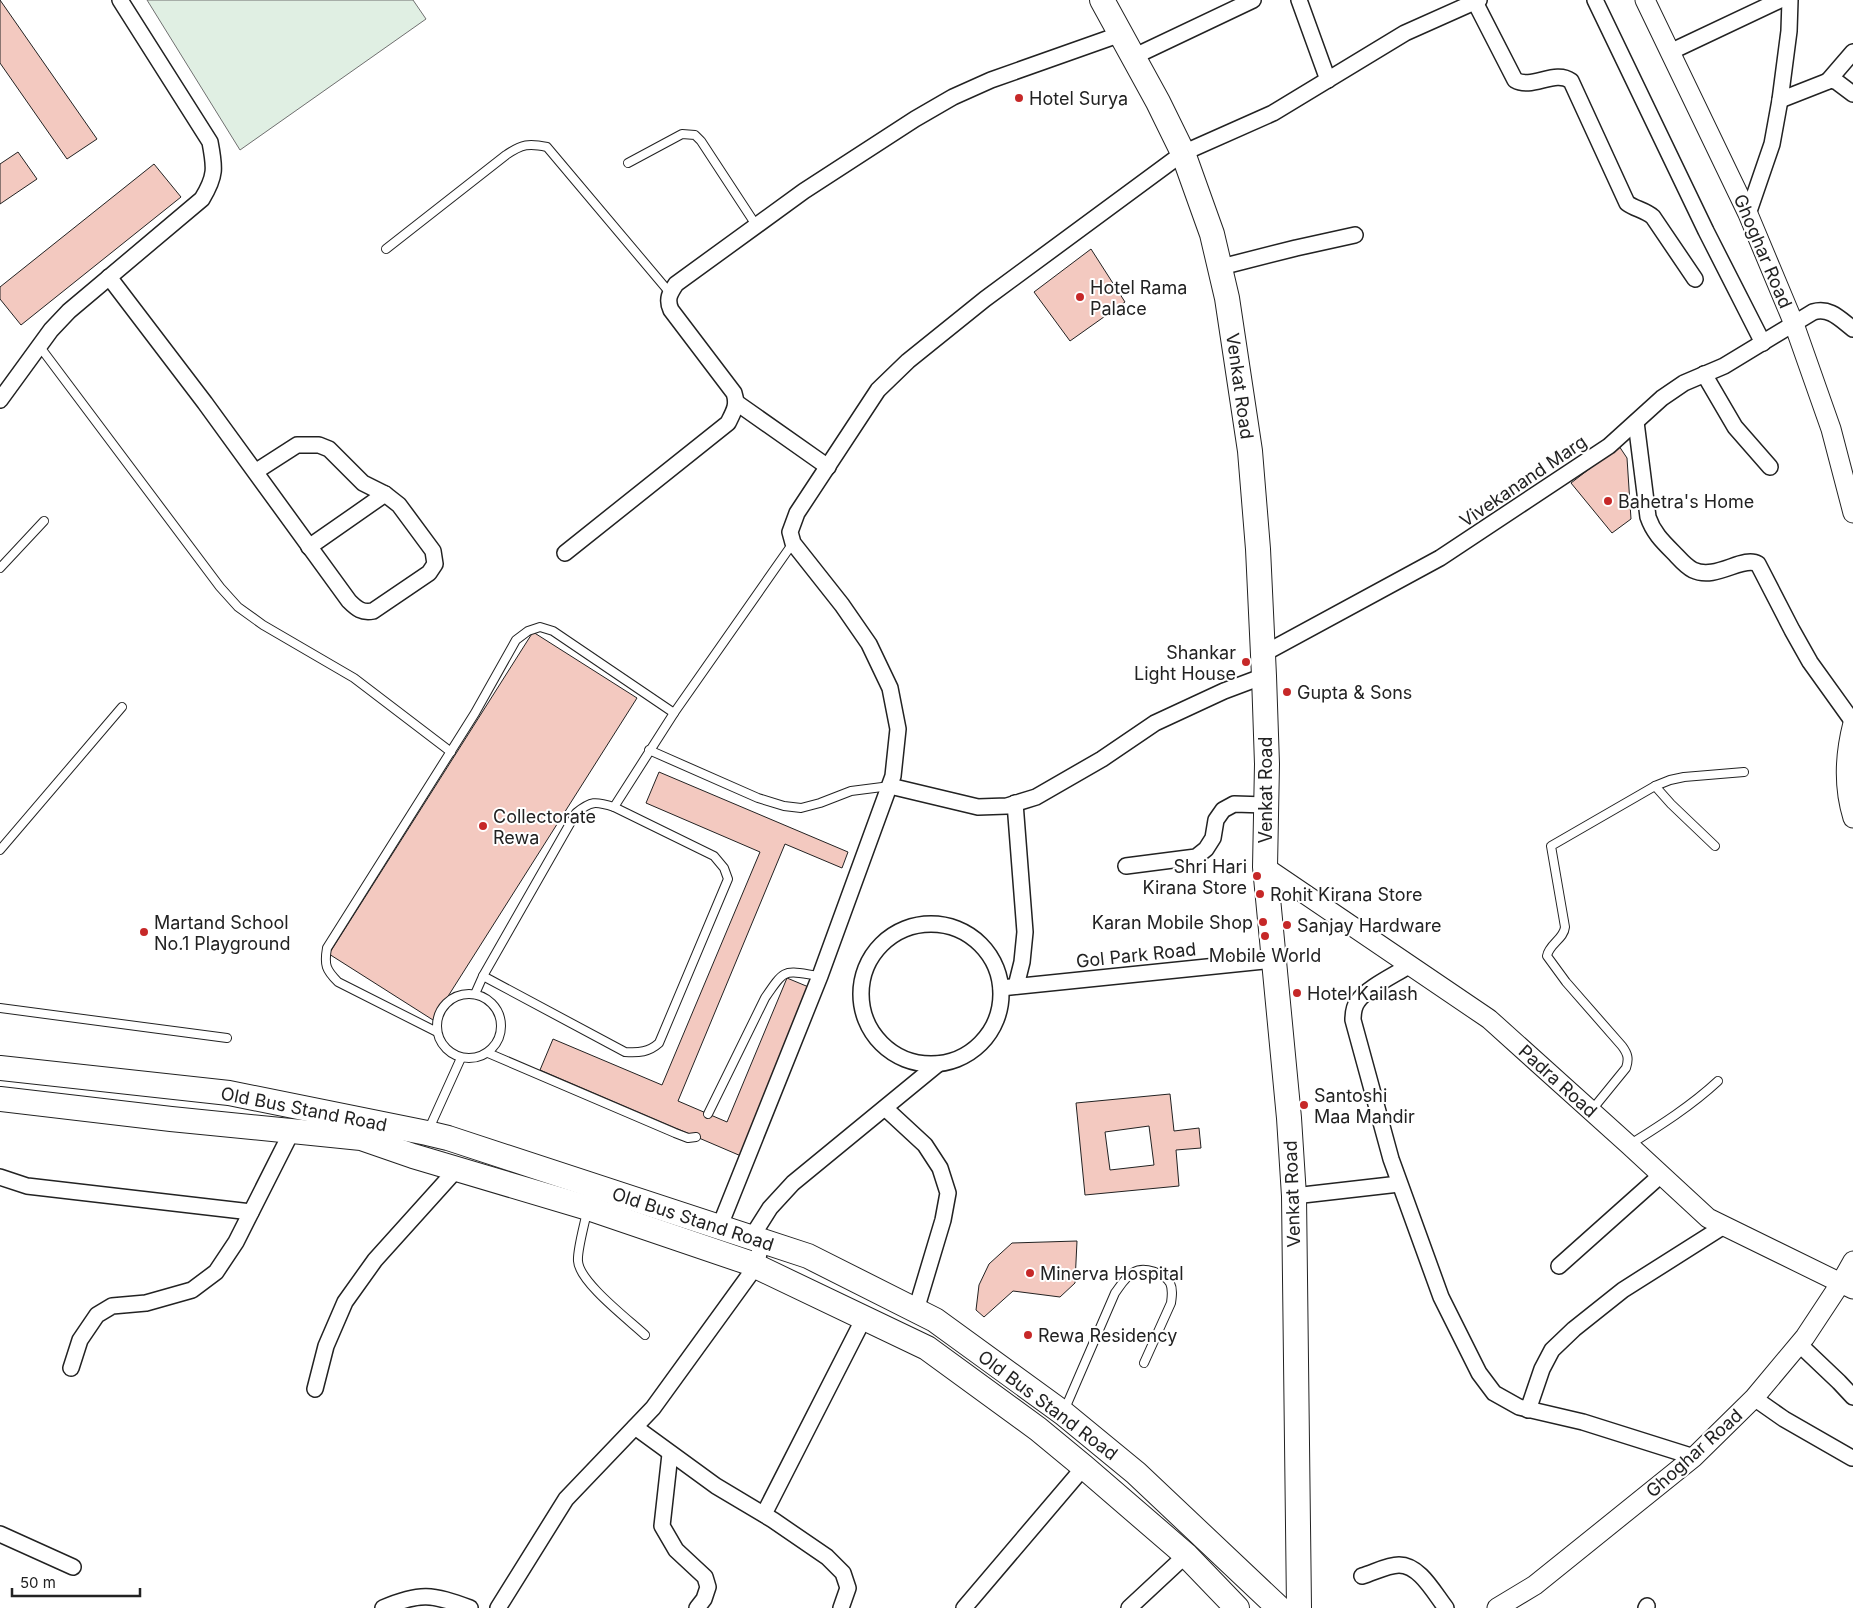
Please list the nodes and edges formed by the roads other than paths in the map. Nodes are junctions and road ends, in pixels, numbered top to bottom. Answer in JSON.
{"nodes":[{"id":1,"x":120,"y":0,"type":"edge"},
{"id":2,"x":1102,"y":0,"type":"edge"},
{"id":3,"x":1253,"y":0,"type":"edge"},
{"id":4,"x":1299,"y":0,"type":"edge"},
{"id":5,"x":1595,"y":0,"type":"edge"},
{"id":6,"x":1645,"y":0,"type":"edge"},
{"id":7,"x":1780,"y":0,"type":"edge"},
{"id":8,"x":1790,"y":0,"type":"edge"},
{"id":9,"x":1477,"y":1,"type":"edge"},
{"id":10,"x":1121,"y":34,"type":"junction"},
{"id":11,"x":1670,"y":52,"type":"junction"},
{"id":12,"x":1853,"y":52,"type":"edge"},
{"id":13,"x":1133,"y":57,"type":"junction"},
{"id":14,"x":1328,"y":80,"type":"junction"},
{"id":15,"x":1828,"y":81,"type":"junction"},
{"id":16,"x":1853,"y":94,"type":"edge"},
{"id":17,"x":1780,"y":100,"type":"junction"},
{"id":18,"x":1183,"y":153,"type":"junction"},
{"id":19,"x":628,"y":163,"type":"dead end"},
{"id":20,"x":1748,"y":214,"type":"junction"},
{"id":21,"x":756,"y":225,"type":"junction"},
{"id":22,"x":1355,"y":235,"type":"dead end"},
{"id":23,"x":386,"y":249,"type":"dead end"},
{"id":24,"x":1221,"y":267,"type":"junction"},
{"id":25,"x":108,"y":277,"type":"junction"},
{"id":26,"x":1695,"y":279,"type":"dead end"},
{"id":27,"x":670,"y":293,"type":"junction"},
{"id":28,"x":1794,"y":324,"type":"junction"},
{"id":29,"x":1853,"y":328,"type":"edge"},
{"id":30,"x":1763,"y":342,"type":"junction"},
{"id":31,"x":40,"y":347,"type":"junction"},
{"id":32,"x":1704,"y":374,"type":"junction"},
{"id":33,"x":0,"y":400,"type":"edge"},
{"id":34,"x":737,"y":403,"type":"junction"},
{"id":35,"x":1636,"y":422,"type":"junction"},
{"id":36,"x":828,"y":467,"type":"junction"},
{"id":37,"x":1770,"y":467,"type":"dead end"},
{"id":38,"x":255,"y":472,"type":"junction"},
{"id":39,"x":385,"y":494,"type":"junction"},
{"id":40,"x":1853,"y":513,"type":"edge"},
{"id":41,"x":44,"y":521,"type":"dead end"},
{"id":42,"x":793,"y":543,"type":"junction"},
{"id":43,"x":309,"y":547,"type":"junction"},
{"id":44,"x":565,"y":553,"type":"dead end"},
{"id":45,"x":0,"y":568,"type":"edge"},
{"id":46,"x":1264,"y":665,"type":"junction"},
{"id":47,"x":122,"y":707,"type":"dead end"},
{"id":48,"x":674,"y":713,"type":"junction"},
{"id":49,"x":1853,"y":723,"type":"edge"},
{"id":50,"x":649,"y":750,"type":"junction"},
{"id":51,"x":451,"y":752,"type":"junction"},
{"id":52,"x":1744,"y":772,"type":"dead end"},
{"id":53,"x":890,"y":786,"type":"junction"},
{"id":54,"x":1655,"y":786,"type":"junction"},
{"id":55,"x":1015,"y":803,"type":"junction"},
{"id":56,"x":1266,"y":805,"type":"junction"},
{"id":57,"x":614,"y":807,"type":"junction"},
{"id":58,"x":1853,"y":818,"type":"edge"},
{"id":59,"x":1715,"y":846,"type":"dead end"},
{"id":60,"x":0,"y":850,"type":"edge"},
{"id":61,"x":1126,"y":866,"type":"dead end"},
{"id":62,"x":1265,"y":867,"type":"junction"},
{"id":63,"x":1274,"y":960,"type":"junction"},
{"id":64,"x":1410,"y":965,"type":"junction"},
{"id":65,"x":483,"y":976,"type":"junction"},
{"id":66,"x":820,"y":976,"type":"junction"},
{"id":67,"x":1009,"y":987,"type":"junction"},
{"id":68,"x":475,"y":994,"type":"junction"},
{"id":69,"x":0,"y":1008,"type":"edge"},
{"id":70,"x":437,"y":1032,"type":"junction"},
{"id":71,"x":227,"y":1038,"type":"dead end"},
{"id":72,"x":488,"y":1053,"type":"junction"},
{"id":73,"x":461,"y":1058,"type":"junction"},
{"id":74,"x":938,"y":1064,"type":"junction"},
{"id":75,"x":0,"y":1068,"type":"edge"},
{"id":76,"x":1718,"y":1081,"type":"dead end"},
{"id":77,"x":0,"y":1100,"type":"edge"},
{"id":78,"x":885,"y":1108,"type":"junction"},
{"id":79,"x":1591,"y":1111,"type":"junction"},
{"id":80,"x":708,"y":1114,"type":"dead end"},
{"id":81,"x":292,"y":1131,"type":"junction"},
{"id":82,"x":696,"y":1137,"type":"dead end"},
{"id":83,"x":420,"y":1144,"type":"junction"},
{"id":84,"x":1629,"y":1145,"type":"junction"},
{"id":85,"x":457,"y":1169,"type":"junction"},
{"id":86,"x":1661,"y":1175,"type":"junction"},
{"id":87,"x":0,"y":1178,"type":"edge"},
{"id":88,"x":1399,"y":1184,"type":"junction"},
{"id":89,"x":1294,"y":1196,"type":"junction"},
{"id":90,"x":588,"y":1208,"type":"junction"},
{"id":91,"x":251,"y":1212,"type":"junction"},
{"id":92,"x":1724,"y":1226,"type":"junction"},
{"id":93,"x":719,"y":1228,"type":"junction"},
{"id":94,"x":756,"y":1239,"type":"junction"},
{"id":95,"x":1853,"y":1261,"type":"edge"},
{"id":96,"x":756,"y":1266,"type":"junction"},
{"id":97,"x":1559,"y":1266,"type":"dead end"},
{"id":98,"x":1847,"y":1286,"type":"edge"},
{"id":99,"x":916,"y":1310,"type":"junction"},
{"id":100,"x":864,"y":1318,"type":"junction"},
{"id":101,"x":645,"y":1335,"type":"dead end"},
{"id":102,"x":1799,"y":1344,"type":"junction"},
{"id":103,"x":1144,"y":1363,"type":"dead end"},
{"id":104,"x":71,"y":1368,"type":"dead end"},
{"id":105,"x":315,"y":1389,"type":"dead end"},
{"id":106,"x":1853,"y":1397,"type":"edge"},
{"id":107,"x":1754,"y":1398,"type":"junction"},
{"id":108,"x":1528,"y":1410,"type":"junction"},
{"id":109,"x":1063,"y":1413,"type":"junction"},
{"id":110,"x":635,"y":1427,"type":"junction"},
{"id":111,"x":670,"y":1454,"type":"junction"},
{"id":112,"x":1694,"y":1457,"type":"junction"},
{"id":113,"x":1852,"y":1458,"type":"edge"},
{"id":114,"x":1084,"y":1467,"type":"junction"},
{"id":115,"x":764,"y":1514,"type":"junction"},
{"id":116,"x":0,"y":1534,"type":"edge"},
{"id":117,"x":1186,"y":1555,"type":"junction"},
{"id":118,"x":73,"y":1566,"type":"dead end"},
{"id":119,"x":1362,"y":1576,"type":"dead end"},
{"id":120,"x":382,"y":1608,"type":"edge"},
{"id":121,"x":470,"y":1608,"type":"edge"},
{"id":122,"x":498,"y":1608,"type":"edge"},
{"id":123,"x":697,"y":1608,"type":"edge"},
{"id":124,"x":841,"y":1608,"type":"edge"},
{"id":125,"x":964,"y":1608,"type":"edge"},
{"id":126,"x":1129,"y":1608,"type":"edge"},
{"id":127,"x":1237,"y":1608,"type":"edge"},
{"id":128,"x":1279,"y":1608,"type":"edge"},
{"id":129,"x":1298,"y":1608,"type":"edge"},
{"id":130,"x":1446,"y":1608,"type":"edge"},
{"id":131,"x":1497,"y":1608,"type":"edge"}],
"edges":[{"from":1,"to":25,"type":"street"},
{"from":2,"to":10,"type":"main road","name":"Venkat Road"},
{"from":3,"to":13,"type":"street"},
{"from":4,"to":14,"type":"street"},
{"from":5,"to":30,"type":"street"},
{"from":6,"to":11,"type":"street","name":"Ghoghar Road"},
{"from":7,"to":11,"type":"street"},
{"from":8,"to":17,"type":"street"},
{"from":9,"to":14,"type":"street"},
{"from":9,"to":26,"type":"street"},
{"from":10,"to":13,"type":"main road","name":"Venkat Road"},
{"from":10,"to":21,"type":"street"},
{"from":11,"to":20,"type":"street","name":"Ghoghar Road"},
{"from":12,"to":15,"type":"street"},
{"from":13,"to":18,"type":"main road","name":"Venkat Road"},
{"from":14,"to":18,"type":"street"},
{"from":15,"to":16,"type":"street"},
{"from":15,"to":17,"type":"street"},
{"from":17,"to":20,"type":"street"},
{"from":18,"to":24,"type":"main road","name":"Venkat Road"},
{"from":18,"to":36,"type":"street"},
{"from":19,"to":21,"type":"lane"},
{"from":20,"to":28,"type":"street","name":"Ghoghar Road"},
{"from":21,"to":27,"type":"street"},
{"from":22,"to":24,"type":"street"},
{"from":23,"to":27,"type":"lane"},
{"from":24,"to":46,"type":"main road","name":"Venkat Road"},
{"from":25,"to":31,"type":"street"},
{"from":25,"to":38,"type":"street"},
{"from":27,"to":34,"type":"street"},
{"from":28,"to":29,"type":"street","name":"Vivekanand Marg"},
{"from":28,"to":30,"type":"street","name":"Vivekanand Marg"},
{"from":28,"to":40,"type":"street","name":"Ghoghar Road"},
{"from":30,"to":32,"type":"street","name":"Vivekanand Marg"},
{"from":31,"to":33,"type":"street"},
{"from":31,"to":51,"type":"lane"},
{"from":32,"to":35,"type":"street","name":"Vivekanand Marg"},
{"from":32,"to":37,"type":"street"},
{"from":34,"to":36,"type":"street"},
{"from":34,"to":44,"type":"street"},
{"from":35,"to":46,"type":"street","name":"Vivekanand Marg"},
{"from":35,"to":49,"type":"street"},
{"from":36,"to":42,"type":"street"},
{"from":38,"to":39,"type":"street"},
{"from":38,"to":43,"type":"street"},
{"from":39,"to":43,"type":"street"},
{"from":39,"to":43,"type":"street"},
{"from":41,"to":45,"type":"lane"},
{"from":42,"to":48,"type":"lane"},
{"from":42,"to":53,"type":"street"},
{"from":46,"to":55,"type":"street","name":"Vivekanand Marg"},
{"from":46,"to":56,"type":"main road","name":"Venkat Road"},
{"from":47,"to":60,"type":"lane"},
{"from":48,"to":50,"type":"lane"},
{"from":48,"to":51,"type":"lane"},
{"from":49,"to":58,"type":"street"},
{"from":50,"to":53,"type":"lane"},
{"from":50,"to":57,"type":"lane"},
{"from":51,"to":70,"type":"lane"},
{"from":52,"to":54,"type":"lane"},
{"from":53,"to":55,"type":"street","name":"Vivekanand Marg"},
{"from":53,"to":66,"type":"street"},
{"from":54,"to":59,"type":"lane"},
{"from":54,"to":79,"type":"lane"},
{"from":55,"to":67,"type":"street"},
{"from":56,"to":61,"type":"street"},
{"from":56,"to":62,"type":"main road","name":"Venkat Road"},
{"from":57,"to":65,"type":"lane"},
{"from":57,"to":65,"type":"lane"},
{"from":62,"to":63,"type":"main road","name":"Venkat Road"},
{"from":62,"to":64,"type":"street","name":"Padra Road"},
{"from":63,"to":67,"type":"street","name":"Gol Park Road"},
{"from":63,"to":89,"type":"main road","name":"Venkat Road"},
{"from":64,"to":79,"type":"street","name":"Padra Road"},
{"from":64,"to":88,"type":"street"},
{"from":65,"to":68,"type":"lane"},
{"from":66,"to":80,"type":"lane"},
{"from":66,"to":93,"type":"street"},
{"from":67,"to":74,"type":"street"},
{"from":67,"to":74,"type":"street"},
{"from":68,"to":70,"type":"lane"},
{"from":68,"to":72,"type":"lane"},
{"from":69,"to":71,"type":"lane"},
{"from":70,"to":73,"type":"lane"},
{"from":72,"to":73,"type":"lane"},
{"from":72,"to":82,"type":"lane"},
{"from":73,"to":83,"type":"lane"},
{"from":74,"to":78,"type":"street"},
{"from":75,"to":83,"type":"main road","name":"Old Bus Stand Road"},
{"from":76,"to":84,"type":"lane"},
{"from":77,"to":81,"type":"main road","name":"Old Bus Stand Road"},
{"from":78,"to":94,"type":"street"},
{"from":78,"to":99,"type":"street"},
{"from":79,"to":84,"type":"street","name":"Padra Road"},
{"from":81,"to":83,"type":"main road","name":"Old Bus Stand Road"},
{"from":81,"to":91,"type":"street"},
{"from":83,"to":85,"type":"main road","name":"Old Bus Stand Road"},
{"from":83,"to":93,"type":"main road","name":"Old Bus Stand Road"},
{"from":84,"to":86,"type":"street","name":"Padra Road"},
{"from":85,"to":90,"type":"main road","name":"Old Bus Stand Road"},
{"from":85,"to":105,"type":"street"},
{"from":86,"to":92,"type":"street","name":"Padra Road"},
{"from":86,"to":97,"type":"street"},
{"from":87,"to":91,"type":"street"},
{"from":88,"to":89,"type":"street"},
{"from":88,"to":108,"type":"street"},
{"from":89,"to":129,"type":"main road","name":"Venkat Road"},
{"from":90,"to":96,"type":"main road","name":"Old Bus Stand Road"},
{"from":90,"to":101,"type":"lane"},
{"from":91,"to":104,"type":"street"},
{"from":92,"to":98,"type":"street","name":"Padra Road"},
{"from":92,"to":108,"type":"street"},
{"from":93,"to":94,"type":"main road","name":"Old Bus Stand Road"},
{"from":94,"to":96,"type":"street"},
{"from":94,"to":99,"type":"main road","name":"Old Bus Stand Road"},
{"from":95,"to":98,"type":"street","name":"Ghoghar Road"},
{"from":96,"to":100,"type":"main road","name":"Old Bus Stand Road"},
{"from":96,"to":110,"type":"street"},
{"from":98,"to":102,"type":"street","name":"Ghoghar Road"},
{"from":99,"to":109,"type":"main road","name":"Old Bus Stand Road"},
{"from":100,"to":114,"type":"main road","name":"Old Bus Stand Road"},
{"from":100,"to":115,"type":"street"},
{"from":102,"to":106,"type":"street"},
{"from":102,"to":107,"type":"street","name":"Ghoghar Road"},
{"from":103,"to":109,"type":"lane"},
{"from":107,"to":112,"type":"street","name":"Ghoghar Road"},
{"from":107,"to":113,"type":"street"},
{"from":108,"to":112,"type":"street"},
{"from":109,"to":128,"type":"main road","name":"Old Bus Stand Road"},
{"from":110,"to":111,"type":"street"},
{"from":110,"to":122,"type":"street"},
{"from":111,"to":115,"type":"street"},
{"from":111,"to":123,"type":"street"},
{"from":112,"to":131,"type":"street","name":"Ghoghar Road"},
{"from":114,"to":117,"type":"main road","name":"Old Bus Stand Road"},
{"from":114,"to":125,"type":"street"},
{"from":115,"to":124,"type":"street"},
{"from":116,"to":118,"type":"street"},
{"from":117,"to":126,"type":"street"},
{"from":117,"to":127,"type":"main road","name":"Old Bus Stand Road"},
{"from":119,"to":130,"type":"street"},
{"from":120,"to":121,"type":"street"}]}
